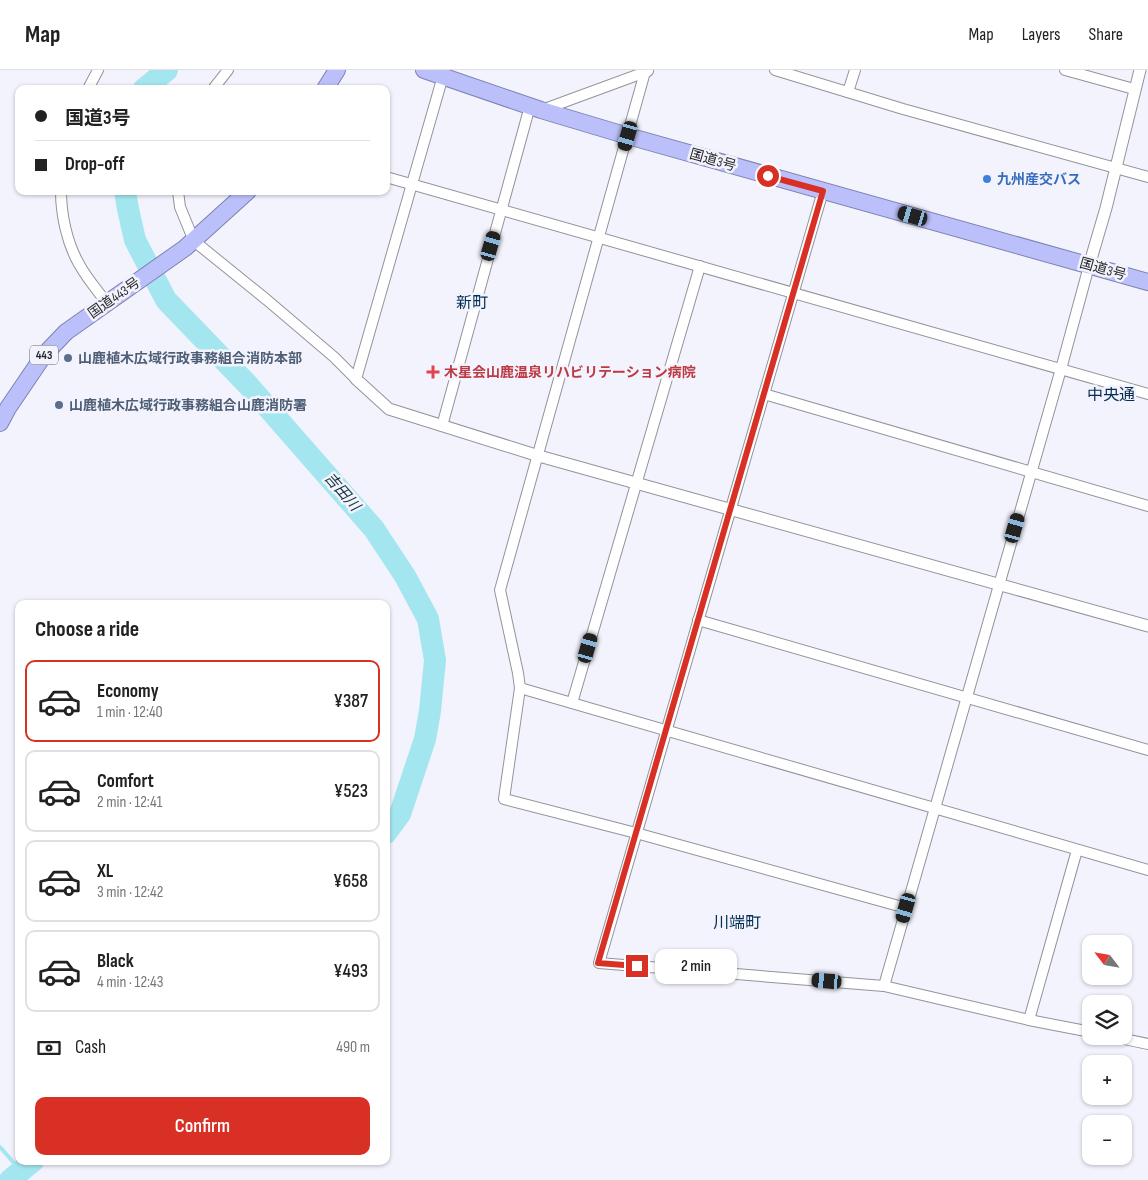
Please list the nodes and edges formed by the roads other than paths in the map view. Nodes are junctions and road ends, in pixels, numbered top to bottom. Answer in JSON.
{"nodes":[{"id":1,"x":98,"y":70,"type":"edge"},
{"id":2,"x":228,"y":70,"type":"edge"},
{"id":3,"x":337,"y":70,"type":"edge"},
{"id":4,"x":424,"y":70,"type":"edge"},
{"id":5,"x":775,"y":70,"type":"edge"},
{"id":6,"x":855,"y":70,"type":"edge"},
{"id":7,"x":1065,"y":70,"type":"edge"},
{"id":8,"x":1140,"y":70,"type":"edge"},
{"id":9,"x":648,"y":71,"type":"edge"},
{"id":10,"x":443,"y":76,"type":"junction"},
{"id":11,"x":90,"y":85,"type":"edge"},
{"id":12,"x":216,"y":85,"type":"edge"},
{"id":13,"x":328,"y":85,"type":"edge"},
{"id":14,"x":1134,"y":89,"type":"junction"},
{"id":15,"x":848,"y":92,"type":"junction"},
{"id":16,"x":536,"y":108,"type":"junction"},
{"id":17,"x":628,"y":136,"type":"junction"},
{"id":18,"x":1115,"y":169,"type":"junction"},
{"id":19,"x":1148,"y":177,"type":"edge"},
{"id":20,"x":390,"y":178,"type":"edge"},
{"id":21,"x":411,"y":184,"type":"junction"},
{"id":22,"x":823,"y":191,"type":"junction"},
{"id":23,"x":61,"y":195,"type":"edge"},
{"id":24,"x":178,"y":195,"type":"edge"},
{"id":25,"x":244,"y":195,"type":"edge"},
{"id":26,"x":501,"y":210,"type":"junction"},
{"id":27,"x":599,"y":238,"type":"junction"},
{"id":28,"x":190,"y":245,"type":"junction"},
{"id":29,"x":700,"y":266,"type":"junction"},
{"id":30,"x":1089,"y":266,"type":"junction"},
{"id":31,"x":1148,"y":282,"type":"edge"},
{"id":32,"x":793,"y":294,"type":"junction"},
{"id":33,"x":106,"y":302,"type":"junction"},
{"id":34,"x":1061,"y":370,"type":"junction"},
{"id":35,"x":356,"y":379,"type":"junction"},
{"id":36,"x":764,"y":394,"type":"junction"},
{"id":37,"x":1148,"y":394,"type":"edge"},
{"id":38,"x":4,"y":408,"type":"edge"},
{"id":39,"x":0,"y":423,"type":"edge"},
{"id":40,"x":442,"y":426,"type":"junction"},
{"id":41,"x":538,"y":456,"type":"junction"},
{"id":42,"x":1032,"y":472,"type":"junction"},
{"id":43,"x":636,"y":483,"type":"junction"},
{"id":44,"x":1148,"y":506,"type":"edge"},
{"id":45,"x":730,"y":510,"type":"junction"},
{"id":46,"x":999,"y":585,"type":"junction"},
{"id":47,"x":698,"y":620,"type":"junction"},
{"id":48,"x":1148,"y":626,"type":"edge"},
{"id":49,"x":520,"y":688,"type":"junction"},
{"id":50,"x":966,"y":698,"type":"junction"},
{"id":51,"x":572,"y":704,"type":"junction"},
{"id":52,"x":666,"y":731,"type":"junction"},
{"id":53,"x":1148,"y":750,"type":"edge"},
{"id":54,"x":934,"y":809,"type":"junction"},
{"id":55,"x":636,"y":833,"type":"junction"},
{"id":56,"x":1077,"y":850,"type":"junction"},
{"id":57,"x":1148,"y":870,"type":"edge"},
{"id":58,"x":906,"y":908,"type":"junction"},
{"id":59,"x":884,"y":986,"type":"junction"},
{"id":60,"x":1028,"y":1020,"type":"junction"},
{"id":61,"x":1082,"y":1030,"type":"edge"},
{"id":62,"x":1132,"y":1041,"type":"edge"},
{"id":63,"x":1148,"y":1044,"type":"edge"}],
"edges":[{"from":1,"to":11,"type":"street"},
{"from":2,"to":12,"type":"street"},
{"from":3,"to":13,"type":"highway"},
{"from":4,"to":10,"type":"highway","name":"国道3号"},
{"from":5,"to":15,"type":"street"},
{"from":6,"to":15,"type":"street"},
{"from":7,"to":14,"type":"street"},
{"from":8,"to":14,"type":"street"},
{"from":9,"to":16,"type":"street"},
{"from":9,"to":17,"type":"street"},
{"from":10,"to":16,"type":"highway","name":"国道3号"},
{"from":10,"to":21,"type":"street"},
{"from":14,"to":18,"type":"street"},
{"from":15,"to":18,"type":"street"},
{"from":16,"to":17,"type":"highway","name":"国道3号"},
{"from":16,"to":26,"type":"street"},
{"from":17,"to":22,"type":"highway","name":"国道3号"},
{"from":17,"to":27,"type":"street"},
{"from":18,"to":19,"type":"street"},
{"from":18,"to":30,"type":"street"},
{"from":20,"to":21,"type":"street"},
{"from":21,"to":26,"type":"street"},
{"from":21,"to":35,"type":"street"},
{"from":22,"to":30,"type":"highway","name":"国道3号"},
{"from":22,"to":32,"type":"street"},
{"from":23,"to":33,"type":"street"},
{"from":24,"to":28,"type":"street"},
{"from":25,"to":28,"type":"highway","name":"国道443号","number":"443"},
{"from":26,"to":27,"type":"street"},
{"from":26,"to":40,"type":"street"},
{"from":27,"to":29,"type":"street"},
{"from":27,"to":41,"type":"street"},
{"from":28,"to":33,"type":"highway","name":"国道443号","number":"443"},
{"from":28,"to":35,"type":"street"},
{"from":29,"to":32,"type":"street"},
{"from":29,"to":43,"type":"street"},
{"from":30,"to":31,"type":"highway","name":"国道3号"},
{"from":30,"to":34,"type":"street"},
{"from":32,"to":34,"type":"street"},
{"from":32,"to":36,"type":"street"},
{"from":33,"to":38,"type":"highway","name":"国道443号","number":"443"},
{"from":34,"to":37,"type":"street"},
{"from":34,"to":42,"type":"street"},
{"from":35,"to":40,"type":"street"},
{"from":36,"to":42,"type":"street"},
{"from":36,"to":45,"type":"street"},
{"from":38,"to":39,"type":"highway","name":"国道443号","number":"443"},
{"from":40,"to":41,"type":"street"},
{"from":41,"to":43,"type":"street"},
{"from":41,"to":49,"type":"street"},
{"from":42,"to":44,"type":"street"},
{"from":42,"to":46,"type":"street"},
{"from":43,"to":45,"type":"street"},
{"from":43,"to":51,"type":"street"},
{"from":45,"to":46,"type":"street"},
{"from":45,"to":47,"type":"street"},
{"from":46,"to":48,"type":"street"},
{"from":46,"to":50,"type":"street"},
{"from":47,"to":50,"type":"street"},
{"from":47,"to":52,"type":"street"},
{"from":49,"to":51,"type":"street"},
{"from":49,"to":55,"type":"street"},
{"from":50,"to":53,"type":"street"},
{"from":50,"to":54,"type":"street"},
{"from":51,"to":52,"type":"street"},
{"from":52,"to":54,"type":"street"},
{"from":52,"to":55,"type":"street"},
{"from":54,"to":56,"type":"street"},
{"from":54,"to":58,"type":"street"},
{"from":55,"to":58,"type":"street"},
{"from":55,"to":59,"type":"street"},
{"from":56,"to":57,"type":"street"},
{"from":56,"to":60,"type":"street"},
{"from":58,"to":59,"type":"street"},
{"from":59,"to":60,"type":"street"},
{"from":60,"to":61,"type":"street"},
{"from":62,"to":63,"type":"street"}]}
